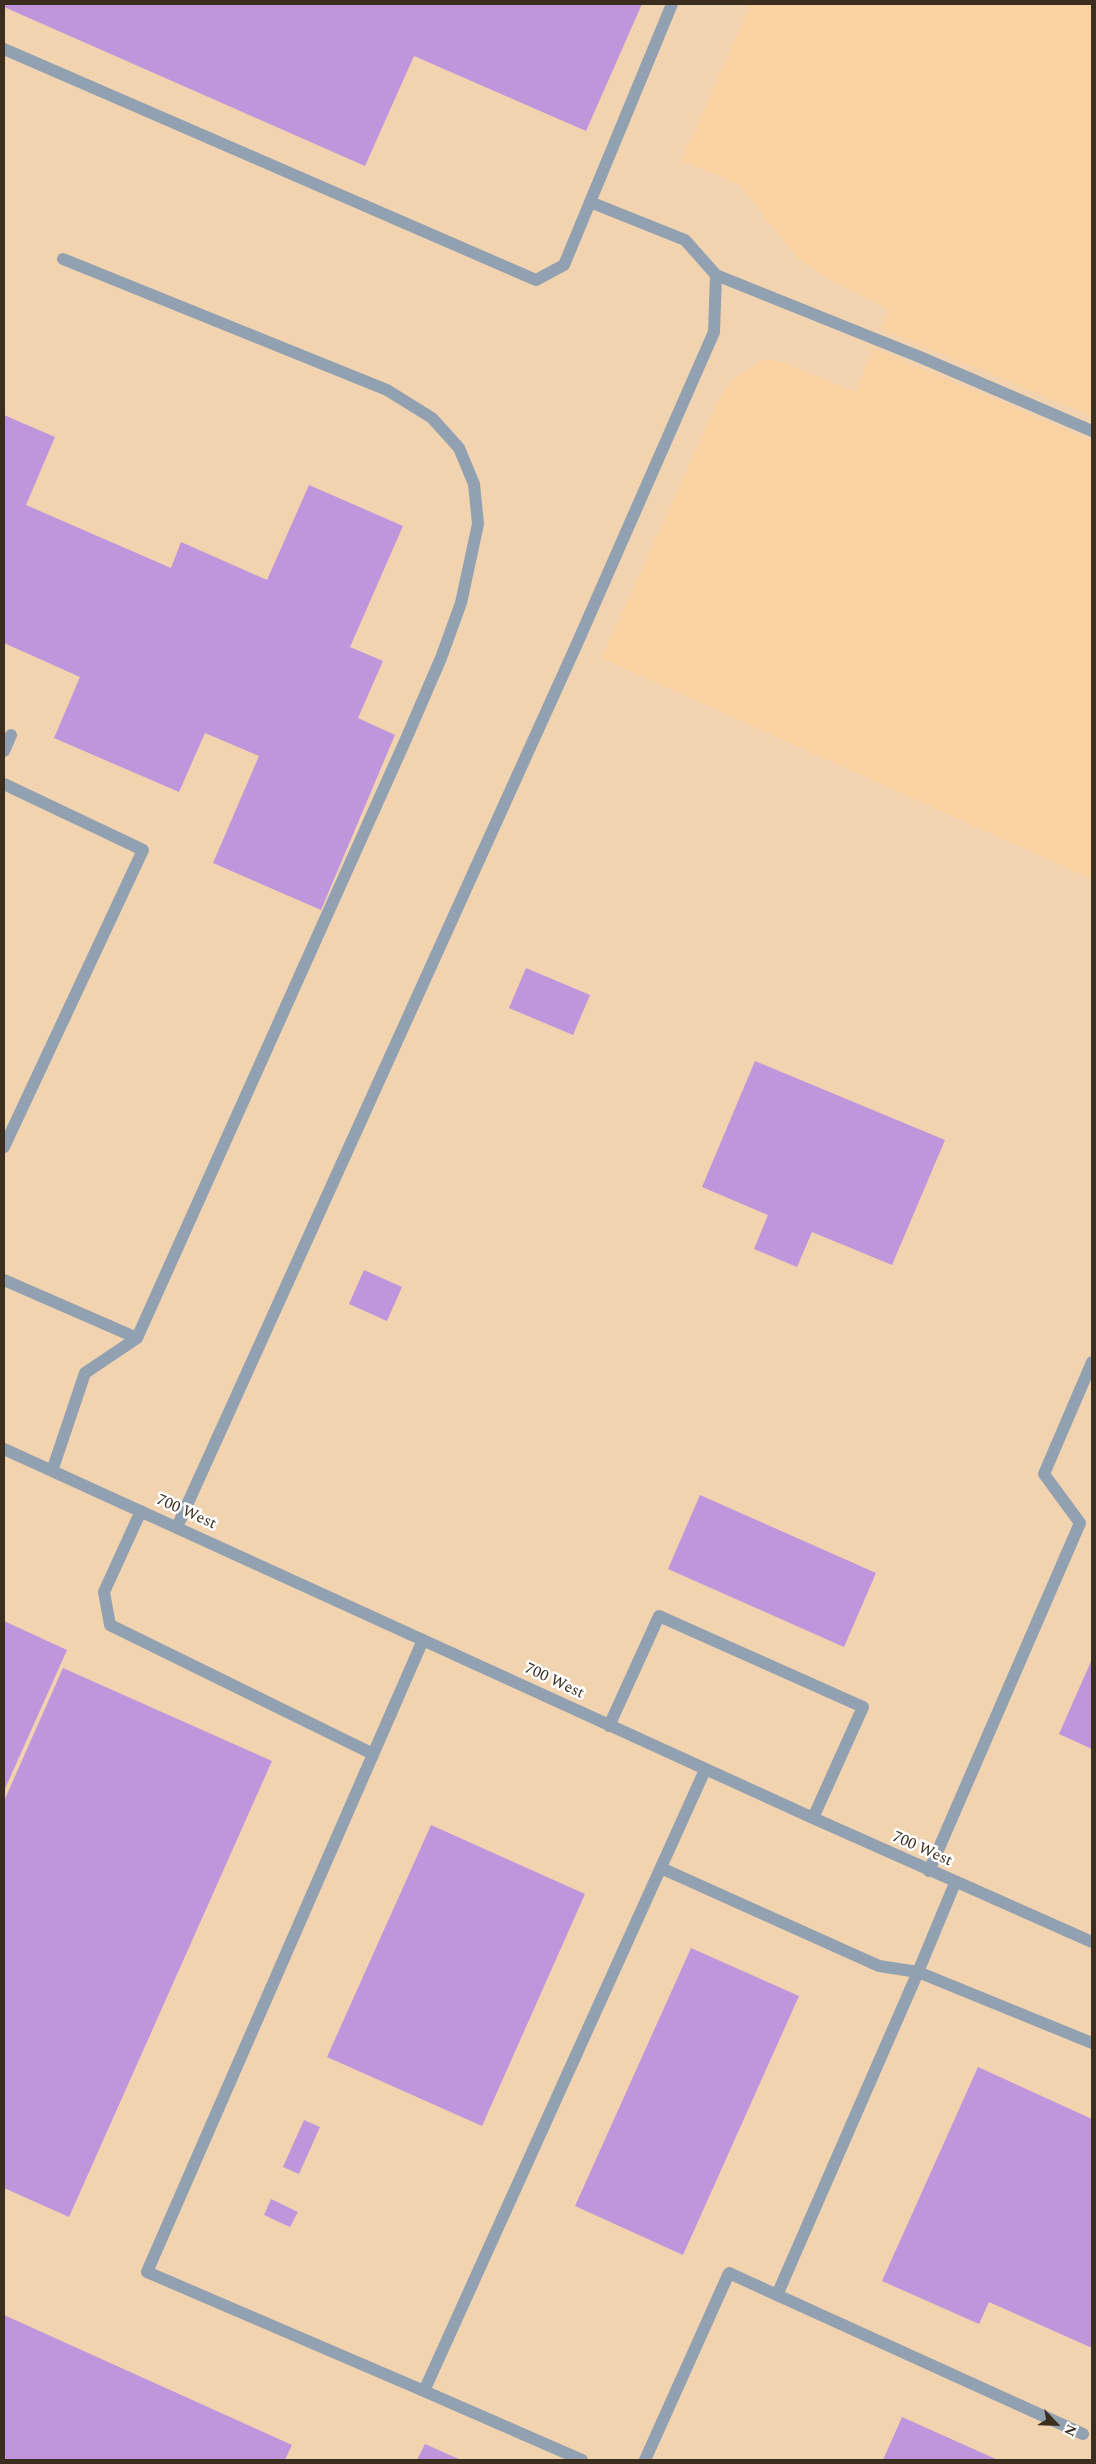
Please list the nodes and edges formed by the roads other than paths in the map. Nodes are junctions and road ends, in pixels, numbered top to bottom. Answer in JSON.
{"nodes":[{"id":1,"x":672,"y":4,"type":"edge"},
{"id":2,"x":4,"y":49,"type":"edge"},
{"id":3,"x":590,"y":202,"type":"junction"},
{"id":4,"x":63,"y":259,"type":"dead end"},
{"id":5,"x":716,"y":275,"type":"junction"},
{"id":6,"x":1092,"y":431,"type":"edge"},
{"id":7,"x":11,"y":735,"type":"dead end"},
{"id":8,"x":4,"y":751,"type":"edge"},
{"id":9,"x":4,"y":784,"type":"edge"},
{"id":10,"x":4,"y":1147,"type":"edge"},
{"id":11,"x":4,"y":1280,"type":"edge"},
{"id":12,"x":137,"y":1338,"type":"junction"},
{"id":13,"x":1092,"y":1362,"type":"edge"},
{"id":14,"x":4,"y":1449,"type":"edge"},
{"id":15,"x":52,"y":1471,"type":"junction"},
{"id":16,"x":142,"y":1511,"type":"junction"},
{"id":17,"x":177,"y":1527,"type":"junction"},
{"id":18,"x":423,"y":1640,"type":"junction"},
{"id":19,"x":609,"y":1726,"type":"junction"},
{"id":20,"x":373,"y":1754,"type":"junction"},
{"id":21,"x":705,"y":1770,"type":"junction"},
{"id":22,"x":813,"y":1818,"type":"junction"},
{"id":23,"x":661,"y":1868,"type":"junction"},
{"id":24,"x":929,"y":1871,"type":"junction"},
{"id":25,"x":956,"y":1882,"type":"junction"},
{"id":26,"x":1092,"y":1942,"type":"edge"},
{"id":27,"x":918,"y":1972,"type":"junction"},
{"id":28,"x":1092,"y":2043,"type":"edge"},
{"id":29,"x":777,"y":2294,"type":"junction"},
{"id":30,"x":424,"y":2391,"type":"junction"},
{"id":31,"x":1083,"y":2434,"type":"dead end"},
{"id":32,"x":582,"y":2460,"type":"edge"},
{"id":33,"x":645,"y":2460,"type":"edge"}],
"edges":[{"from":1,"to":3,"type":"street"},
{"from":2,"to":3,"type":"street"},
{"from":3,"to":5,"type":"street"},
{"from":4,"to":12,"type":"street"},
{"from":5,"to":6,"type":"street"},
{"from":5,"to":17,"type":"street"},
{"from":7,"to":8,"type":"street"},
{"from":9,"to":10,"type":"street"},
{"from":11,"to":12,"type":"street"},
{"from":12,"to":15,"type":"street"},
{"from":13,"to":24,"type":"street"},
{"from":14,"to":15,"type":"street","name":"700 West"},
{"from":15,"to":16,"type":"street","name":"700 West"},
{"from":16,"to":17,"type":"street","name":"700 West"},
{"from":16,"to":20,"type":"street"},
{"from":17,"to":18,"type":"street","name":"700 West"},
{"from":18,"to":19,"type":"street","name":"700 West"},
{"from":18,"to":20,"type":"street"},
{"from":19,"to":21,"type":"street","name":"700 West"},
{"from":19,"to":22,"type":"street"},
{"from":20,"to":30,"type":"street"},
{"from":21,"to":22,"type":"street","name":"700 West"},
{"from":21,"to":23,"type":"street"},
{"from":22,"to":24,"type":"street","name":"700 West"},
{"from":23,"to":27,"type":"street"},
{"from":23,"to":30,"type":"street"},
{"from":24,"to":25,"type":"street","name":"700 West"},
{"from":25,"to":26,"type":"street","name":"700 West"},
{"from":25,"to":27,"type":"street"},
{"from":27,"to":28,"type":"street"},
{"from":27,"to":29,"type":"street"},
{"from":29,"to":31,"type":"street"},
{"from":29,"to":33,"type":"street"},
{"from":30,"to":32,"type":"street"}]}
